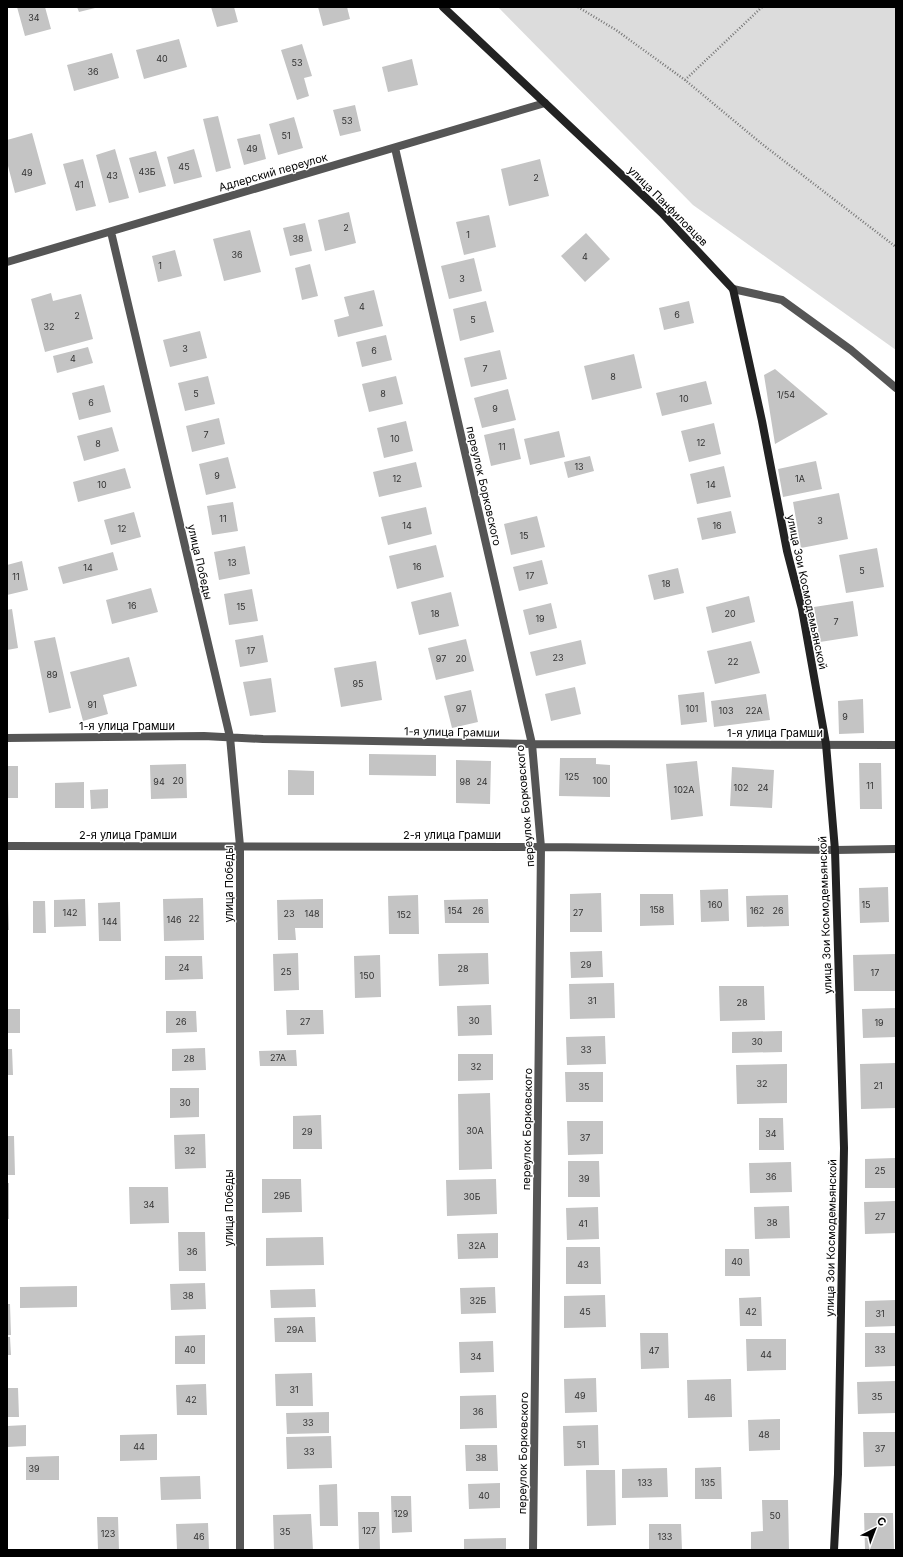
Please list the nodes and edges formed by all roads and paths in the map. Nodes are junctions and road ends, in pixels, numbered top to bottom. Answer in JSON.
{"nodes":[{"id":1,"x":443,"y":7,"type":"edge"},
{"id":2,"x":578,"y":7,"type":"edge"},
{"id":3,"x":762,"y":7,"type":"edge"},
{"id":4,"x":685,"y":80,"type":"junction"},
{"id":5,"x":544,"y":103,"type":"junction"},
{"id":6,"x":395,"y":148,"type":"junction"},
{"id":7,"x":111,"y":232,"type":"junction"},
{"id":8,"x":896,"y":247,"type":"edge"},
{"id":9,"x":7,"y":262,"type":"edge"},
{"id":10,"x":733,"y":289,"type":"junction"},
{"id":11,"x":896,"y":388,"type":"edge"},
{"id":12,"x":7,"y":738,"type":"edge"},
{"id":13,"x":230,"y":738,"type":"junction"},
{"id":14,"x":532,"y":744,"type":"junction"},
{"id":15,"x":826,"y":744,"type":"junction"},
{"id":16,"x":896,"y":745,"type":"edge"},
{"id":17,"x":7,"y":846,"type":"edge"},
{"id":18,"x":240,"y":846,"type":"junction"},
{"id":19,"x":541,"y":847,"type":"junction"},
{"id":20,"x":896,"y":849,"type":"edge"},
{"id":21,"x":835,"y":850,"type":"junction"},
{"id":22,"x":240,"y":1550,"type":"edge"},
{"id":23,"x":533,"y":1550,"type":"edge"},
{"id":24,"x":834,"y":1550,"type":"edge"}],
"edges":[{"from":1,"to":5,"type":"street","name":"улица Панфиловцев"},
{"from":2,"to":4,"type":"path"},
{"from":3,"to":4,"type":"path"},
{"from":4,"to":8,"type":"path"},
{"from":5,"to":6,"type":"street","name":"Адлерский переулок"},
{"from":5,"to":10,"type":"street","name":"улица Панфиловцев"},
{"from":6,"to":7,"type":"street","name":"Адлерский переулок"},
{"from":6,"to":14,"type":"street","name":"переулок Борковского"},
{"from":7,"to":9,"type":"street","name":"Адлерский переулок"},
{"from":7,"to":13,"type":"street","name":"улица Победы"},
{"from":10,"to":11,"type":"street"},
{"from":10,"to":15,"type":"street","name":"улица Зои Космодемьянской"},
{"from":12,"to":13,"type":"street","name":"1-я улица Грамши"},
{"from":13,"to":14,"type":"street","name":"1-я улица Грамши"},
{"from":13,"to":18,"type":"street","name":"улица Победы"},
{"from":14,"to":15,"type":"street","name":"1-я улица Грамши"},
{"from":14,"to":19,"type":"street","name":"переулок Борковского"},
{"from":15,"to":16,"type":"street","name":"1-я улица Грамши"},
{"from":15,"to":21,"type":"street","name":"улица Зои Космодемьянской"},
{"from":17,"to":18,"type":"street","name":"2-я улица Грамши"},
{"from":18,"to":19,"type":"street","name":"2-я улица Грамши"},
{"from":18,"to":22,"type":"street","name":"улица Победы"},
{"from":19,"to":21,"type":"street","name":"2-я улица Грамши"},
{"from":19,"to":23,"type":"street","name":"переулок Борковского"},
{"from":20,"to":21,"type":"street","name":"2-я улица Грамши"},
{"from":21,"to":24,"type":"street","name":"улица Зои Космодемьянской"}]}
